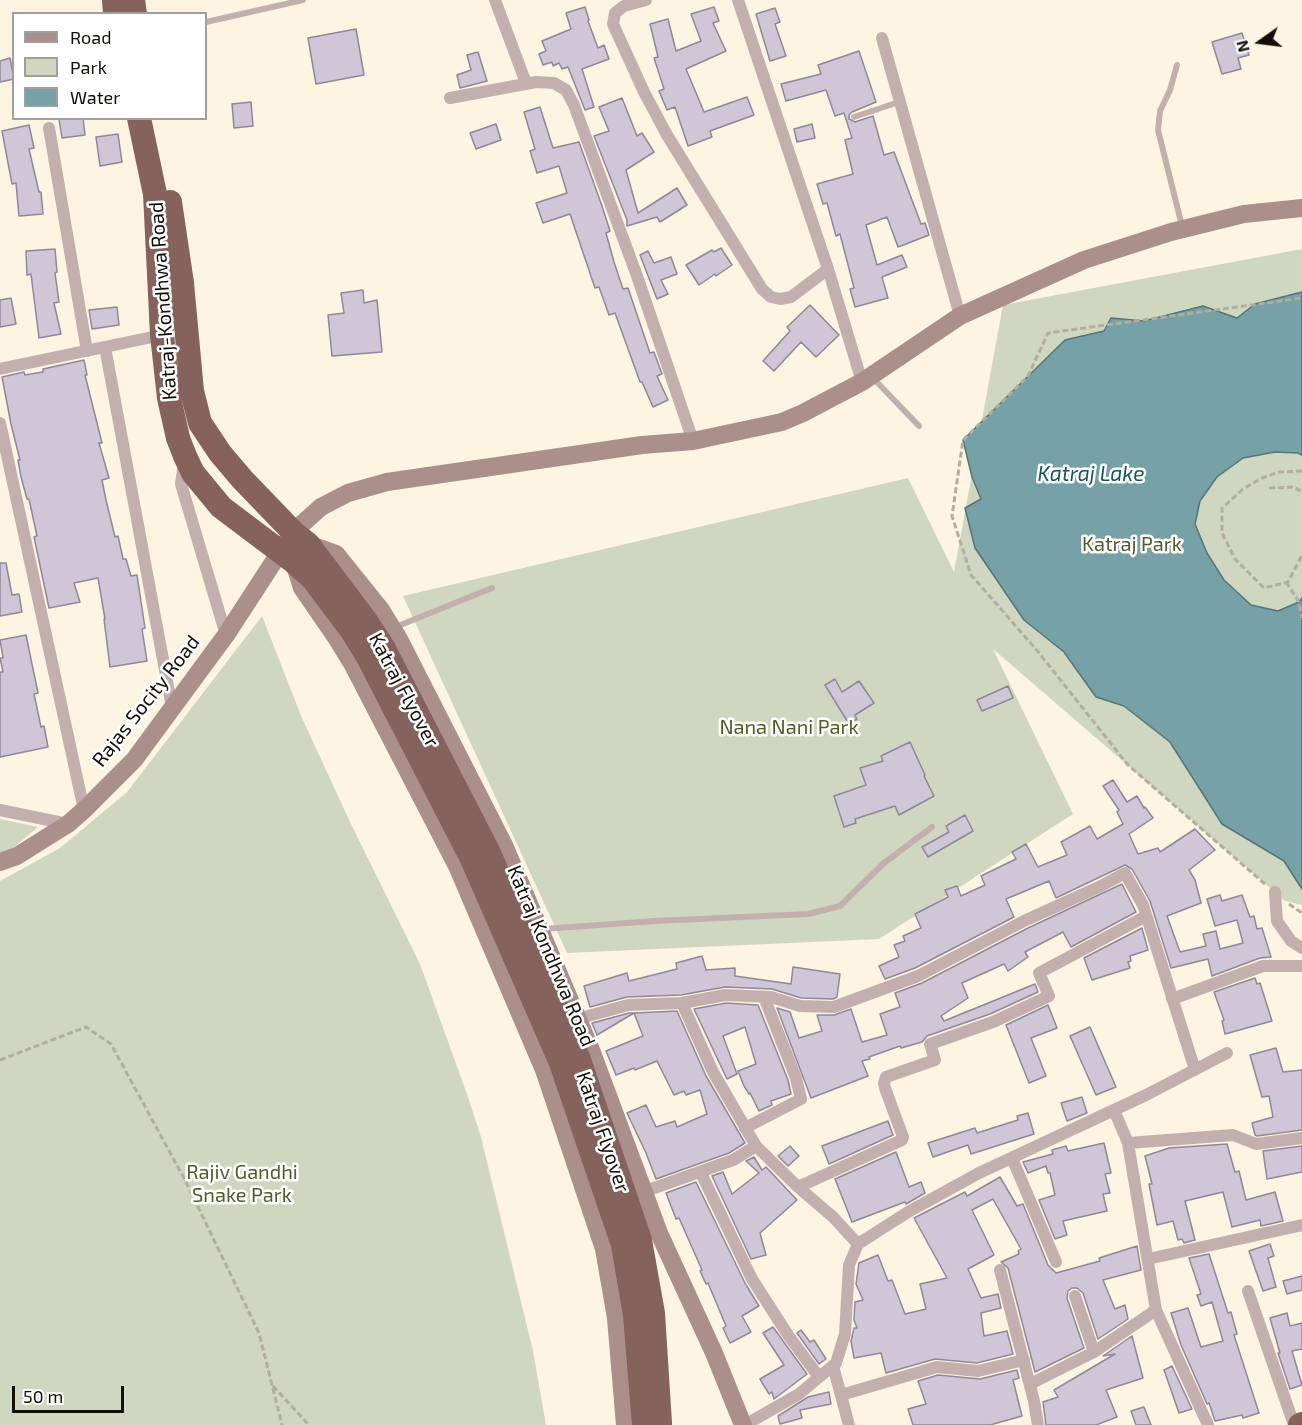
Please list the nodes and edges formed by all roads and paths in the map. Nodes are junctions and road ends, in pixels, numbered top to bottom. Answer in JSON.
{"nodes":[{"id":1,"x":303,"y":0,"type":"edge"},
{"id":2,"x":495,"y":0,"type":"edge"},
{"id":3,"x":646,"y":0,"type":"edge"},
{"id":4,"x":738,"y":0,"type":"edge"},
{"id":5,"x":207,"y":22,"type":"edge"},
{"id":6,"x":882,"y":38,"type":"dead end"},
{"id":7,"x":1177,"y":65,"type":"dead end"},
{"id":8,"x":526,"y":83,"type":"junction"},
{"id":9,"x":450,"y":98,"type":"dead end"},
{"id":10,"x":899,"y":102,"type":"junction"},
{"id":11,"x":854,"y":117,"type":"dead end"},
{"id":12,"x":139,"y":120,"type":"edge"},
{"id":13,"x":155,"y":120,"type":"edge"},
{"id":14,"x":49,"y":128,"type":"dead end"},
{"id":15,"x":1302,"y":208,"type":"edge"},
{"id":16,"x":1183,"y":230,"type":"junction"},
{"id":17,"x":828,"y":269,"type":"junction"},
{"id":18,"x":1302,"y":298,"type":"edge"},
{"id":19,"x":960,"y":316,"type":"junction"},
{"id":20,"x":162,"y":335,"type":"junction"},
{"id":21,"x":105,"y":347,"type":"junction"},
{"id":22,"x":87,"y":351,"type":"junction"},
{"id":23,"x":0,"y":369,"type":"edge"},
{"id":24,"x":866,"y":379,"type":"junction"},
{"id":25,"x":0,"y":423,"type":"edge"},
{"id":26,"x":919,"y":426,"type":"dead end"},
{"id":27,"x":693,"y":441,"type":"junction"},
{"id":28,"x":184,"y":456,"type":"junction"},
{"id":29,"x":1302,"y":471,"type":"edge"},
{"id":30,"x":1269,"y":488,"type":"dead end"},
{"id":31,"x":1302,"y":492,"type":"edge"},
{"id":32,"x":293,"y":548,"type":"junction"},
{"id":33,"x":1302,"y":555,"type":"edge"},
{"id":34,"x":320,"y":574,"type":"junction"},
{"id":35,"x":1286,"y":582,"type":"junction"},
{"id":36,"x":492,"y":588,"type":"dead end"},
{"id":37,"x":1302,"y":618,"type":"edge"},
{"id":38,"x":393,"y":628,"type":"junction"},
{"id":39,"x":226,"y":635,"type":"junction"},
{"id":40,"x":172,"y":708,"type":"junction"},
{"id":41,"x":0,"y":810,"type":"edge"},
{"id":42,"x":84,"y":810,"type":"junction"},
{"id":43,"x":68,"y":824,"type":"junction"},
{"id":44,"x":932,"y":827,"type":"dead end"},
{"id":45,"x":0,"y":862,"type":"edge"},
{"id":46,"x":1275,"y":892,"type":"junction"},
{"id":47,"x":1302,"y":913,"type":"edge"},
{"id":48,"x":1146,"y":915,"type":"junction"},
{"id":49,"x":539,"y":929,"type":"junction"},
{"id":50,"x":1302,"y":948,"type":"edge"},
{"id":51,"x":1302,"y":966,"type":"edge"},
{"id":52,"x":764,"y":997,"type":"junction"},
{"id":53,"x":1172,"y":999,"type":"junction"},
{"id":54,"x":682,"y":1003,"type":"junction"},
{"id":55,"x":577,"y":1019,"type":"junction"},
{"id":56,"x":1227,"y":1053,"type":"dead end"},
{"id":57,"x":0,"y":1060,"type":"edge"},
{"id":58,"x":1194,"y":1070,"type":"junction"},
{"id":59,"x":1114,"y":1110,"type":"junction"},
{"id":60,"x":746,"y":1128,"type":"junction"},
{"id":61,"x":1302,"y":1138,"type":"edge"},
{"id":62,"x":1128,"y":1143,"type":"junction"},
{"id":63,"x":756,"y":1146,"type":"junction"},
{"id":64,"x":1012,"y":1158,"type":"junction"},
{"id":65,"x":701,"y":1173,"type":"junction"},
{"id":66,"x":798,"y":1187,"type":"junction"},
{"id":67,"x":643,"y":1192,"type":"junction"},
{"id":68,"x":1302,"y":1225,"type":"edge"},
{"id":69,"x":858,"y":1244,"type":"junction"},
{"id":70,"x":1148,"y":1259,"type":"junction"},
{"id":71,"x":1056,"y":1262,"type":"dead end"},
{"id":72,"x":1000,"y":1270,"type":"dead end"},
{"id":73,"x":1248,"y":1291,"type":"dead end"},
{"id":74,"x":1075,"y":1296,"type":"dead end"},
{"id":75,"x":1156,"y":1310,"type":"junction"},
{"id":76,"x":1094,"y":1352,"type":"junction"},
{"id":77,"x":1024,"y":1360,"type":"junction"},
{"id":78,"x":833,"y":1366,"type":"junction"},
{"id":79,"x":819,"y":1377,"type":"junction"},
{"id":80,"x":1030,"y":1384,"type":"junction"},
{"id":81,"x":272,"y":1385,"type":"junction"},
{"id":82,"x":841,"y":1395,"type":"junction"},
{"id":83,"x":282,"y":1425,"type":"edge"},
{"id":84,"x":309,"y":1425,"type":"edge"},
{"id":85,"x":625,"y":1425,"type":"edge"},
{"id":86,"x":644,"y":1425,"type":"edge"},
{"id":87,"x":660,"y":1425,"type":"edge"},
{"id":88,"x":744,"y":1425,"type":"edge"},
{"id":89,"x":849,"y":1425,"type":"edge"},
{"id":90,"x":1038,"y":1425,"type":"edge"},
{"id":91,"x":1208,"y":1425,"type":"edge"},
{"id":92,"x":1294,"y":1425,"type":"edge"}],
"edges":[{"from":1,"to":5,"type":"lane"},
{"from":2,"to":8,"type":"street"},
{"from":3,"to":17,"type":"street"},
{"from":4,"to":17,"type":"street"},
{"from":6,"to":10,"type":"street"},
{"from":7,"to":16,"type":"lane"},
{"from":8,"to":9,"type":"street"},
{"from":8,"to":27,"type":"street"},
{"from":10,"to":11,"type":"lane"},
{"from":10,"to":19,"type":"street"},
{"from":12,"to":20,"type":"highway","name":"Katraj-Kondhwa Road"},
{"from":13,"to":32,"type":"highway","name":"Katraj-Kondhwa Road"},
{"from":14,"to":22,"type":"street"},
{"from":15,"to":16,"type":"street","name":"Rajas Socity Road"},
{"from":16,"to":19,"type":"street","name":"Rajas Socity Road"},
{"from":17,"to":24,"type":"street"},
{"from":18,"to":46,"type":"path"},
{"from":19,"to":24,"type":"street","name":"Rajas Socity Road"},
{"from":20,"to":21,"type":"street"},
{"from":20,"to":28,"type":"highway","name":"Katraj-Kondhwa Road"},
{"from":21,"to":22,"type":"street"},
{"from":21,"to":40,"type":"street"},
{"from":22,"to":23,"type":"street"},
{"from":24,"to":26,"type":"lane"},
{"from":24,"to":27,"type":"street","name":"Rajas Socity Road"},
{"from":25,"to":42,"type":"street"},
{"from":27,"to":32,"type":"street","name":"Rajas Socity Road"},
{"from":28,"to":32,"type":"highway","name":"Katraj-Kondhwa Road"},
{"from":28,"to":39,"type":"street"},
{"from":29,"to":35,"type":"path"},
{"from":30,"to":31,"type":"path"},
{"from":32,"to":34,"type":"highway","name":"Katraj Flyover"},
{"from":32,"to":38,"type":"street","name":"Katraj Kondhwa Road"},
{"from":32,"to":39,"type":"street","name":"Rajas Socity Road"},
{"from":32,"to":85,"type":"street"},
{"from":33,"to":35,"type":"path"},
{"from":34,"to":86,"type":"highway","name":"Katraj Flyover"},
{"from":34,"to":87,"type":"highway","name":"Katraj Flyover"},
{"from":35,"to":37,"type":"path"},
{"from":36,"to":38,"type":"lane"},
{"from":38,"to":49,"type":"street","name":"Katraj Kondhwa Road"},
{"from":39,"to":40,"type":"street","name":"Rajas Socity Road"},
{"from":40,"to":42,"type":"street","name":"Rajas Socity Road"},
{"from":41,"to":43,"type":"street"},
{"from":42,"to":43,"type":"street","name":"Rajas Socity Road"},
{"from":43,"to":45,"type":"street","name":"Rajas Socity Road"},
{"from":44,"to":49,"type":"lane"},
{"from":46,"to":47,"type":"path"},
{"from":46,"to":50,"type":"street"},
{"from":48,"to":52,"type":"street"},
{"from":48,"to":53,"type":"street"},
{"from":48,"to":66,"type":"street"},
{"from":49,"to":55,"type":"street","name":"Katraj Kondhwa Road"},
{"from":51,"to":53,"type":"street"},
{"from":52,"to":54,"type":"street"},
{"from":52,"to":60,"type":"street"},
{"from":53,"to":58,"type":"street"},
{"from":54,"to":55,"type":"street"},
{"from":54,"to":60,"type":"street"},
{"from":55,"to":67,"type":"street","name":"Katraj Kondhwa Road"},
{"from":56,"to":58,"type":"street"},
{"from":57,"to":81,"type":"path"},
{"from":58,"to":59,"type":"street"},
{"from":59,"to":62,"type":"street"},
{"from":59,"to":64,"type":"street"},
{"from":60,"to":63,"type":"street"},
{"from":61,"to":62,"type":"street"},
{"from":62,"to":70,"type":"street"},
{"from":63,"to":65,"type":"street"},
{"from":63,"to":66,"type":"street"},
{"from":64,"to":69,"type":"street"},
{"from":64,"to":71,"type":"street"},
{"from":65,"to":67,"type":"street"},
{"from":65,"to":79,"type":"street"},
{"from":66,"to":69,"type":"street"},
{"from":67,"to":88,"type":"street","name":"Katraj Kondhwa Road"},
{"from":68,"to":70,"type":"street"},
{"from":69,"to":78,"type":"street"},
{"from":70,"to":75,"type":"street"},
{"from":72,"to":77,"type":"street"},
{"from":73,"to":92,"type":"street"},
{"from":74,"to":76,"type":"street"},
{"from":75,"to":76,"type":"street"},
{"from":75,"to":91,"type":"street"},
{"from":76,"to":80,"type":"street"},
{"from":77,"to":80,"type":"street"},
{"from":77,"to":82,"type":"street"},
{"from":78,"to":79,"type":"street"},
{"from":78,"to":82,"type":"street"},
{"from":79,"to":88,"type":"street"},
{"from":80,"to":90,"type":"street"},
{"from":81,"to":83,"type":"path"},
{"from":81,"to":84,"type":"path"},
{"from":82,"to":89,"type":"street"}]}
